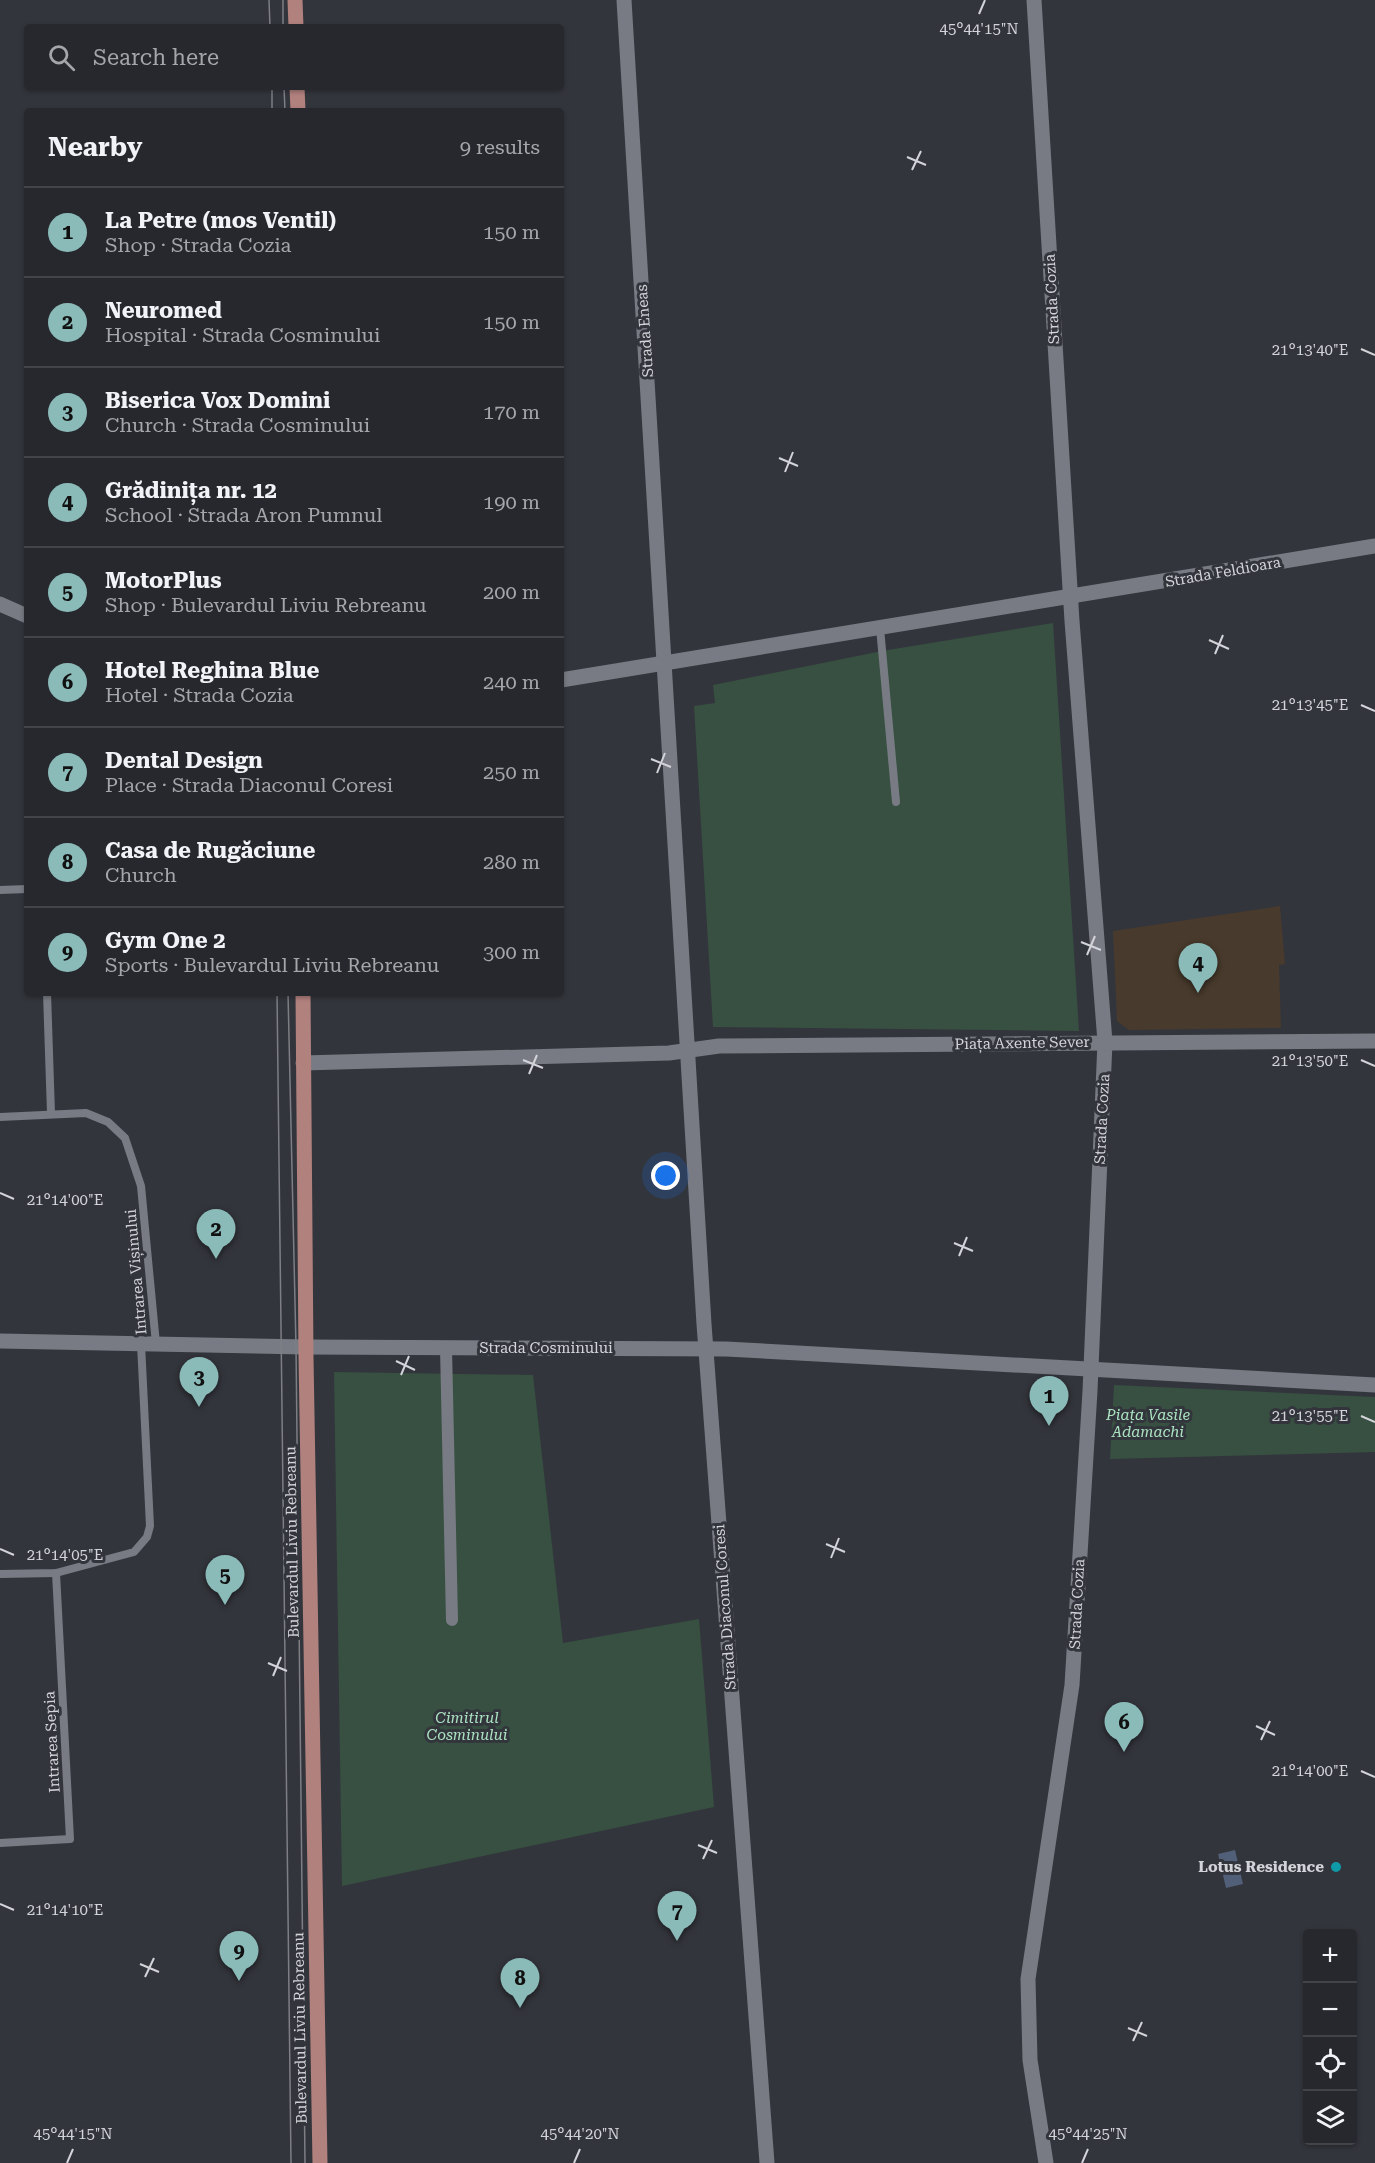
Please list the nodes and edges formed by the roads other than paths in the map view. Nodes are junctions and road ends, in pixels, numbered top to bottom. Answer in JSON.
{"nodes":[{"id":1,"x":295,"y":0,"type":"edge"},
{"id":2,"x":624,"y":0,"type":"edge"},
{"id":3,"x":1034,"y":0,"type":"edge"},
{"id":4,"x":296,"y":24,"type":"edge"},
{"id":5,"x":297,"y":90,"type":"edge"},
{"id":6,"x":298,"y":108,"type":"edge"},
{"id":7,"x":1375,"y":546,"type":"edge"},
{"id":8,"x":1070,"y":598,"type":"junction"},
{"id":9,"x":0,"y":604,"type":"edge"},
{"id":10,"x":24,"y":615,"type":"edge"},
{"id":11,"x":880,"y":628,"type":"junction"},
{"id":12,"x":666,"y":662,"type":"junction"},
{"id":13,"x":564,"y":679,"type":"edge"},
{"id":14,"x":896,"y":802,"type":"dead end"},
{"id":15,"x":0,"y":890,"type":"edge"},
{"id":16,"x":24,"y":890,"type":"edge"},
{"id":17,"x":47,"y":996,"type":"edge"},
{"id":18,"x":303,"y":996,"type":"edge"},
{"id":19,"x":1375,"y":1041,"type":"edge"},
{"id":20,"x":1105,"y":1042,"type":"junction"},
{"id":21,"x":688,"y":1050,"type":"junction"},
{"id":22,"x":303,"y":1063,"type":"junction"},
{"id":23,"x":51,"y":1113,"type":"junction"},
{"id":24,"x":0,"y":1117,"type":"edge"},
{"id":25,"x":0,"y":1341,"type":"edge"},
{"id":26,"x":148,"y":1344,"type":"junction"},
{"id":27,"x":306,"y":1347,"type":"junction"},
{"id":28,"x":446,"y":1348,"type":"junction"},
{"id":29,"x":706,"y":1349,"type":"junction"},
{"id":30,"x":1091,"y":1370,"type":"junction"},
{"id":31,"x":1375,"y":1385,"type":"edge"},
{"id":32,"x":56,"y":1573,"type":"junction"},
{"id":33,"x":0,"y":1575,"type":"edge"},
{"id":34,"x":452,"y":1620,"type":"dead end"},
{"id":35,"x":0,"y":1843,"type":"edge"},
{"id":36,"x":320,"y":2163,"type":"edge"},
{"id":37,"x":767,"y":2163,"type":"edge"},
{"id":38,"x":1046,"y":2163,"type":"edge"}],
"edges":[{"from":1,"to":4,"type":"main road"},
{"from":2,"to":12,"type":"street","name":"Strada Eneas"},
{"from":3,"to":8,"type":"street","name":"Strada Cozia"},
{"from":5,"to":6,"type":"main road"},
{"from":7,"to":8,"type":"street","name":"Strada Feldioara"},
{"from":8,"to":11,"type":"street"},
{"from":8,"to":20,"type":"street","name":"Piața Axente Sever"},
{"from":9,"to":10,"type":"street"},
{"from":11,"to":12,"type":"street"},
{"from":11,"to":14,"type":"lane"},
{"from":12,"to":13,"type":"street"},
{"from":12,"to":21,"type":"street"},
{"from":15,"to":16,"type":"lane"},
{"from":17,"to":23,"type":"lane"},
{"from":18,"to":22,"type":"main road","name":"Bulevardul Liviu Rebreanu"},
{"from":19,"to":20,"type":"street"},
{"from":20,"to":21,"type":"street","name":"Piața Axente Sever"},
{"from":20,"to":30,"type":"street","name":"Strada Cozia"},
{"from":21,"to":22,"type":"street","name":"Piața Axente Sever"},
{"from":21,"to":29,"type":"street","name":"Strada Diaconul Coresi"},
{"from":22,"to":27,"type":"main road","name":"Bulevardul Liviu Rebreanu"},
{"from":23,"to":24,"type":"lane","name":"Intrarea Vișinului"},
{"from":23,"to":26,"type":"lane","name":"Intrarea Vișinului"},
{"from":25,"to":26,"type":"street","name":"Strada Cosminului"},
{"from":26,"to":27,"type":"street","name":"Strada Cosminului"},
{"from":26,"to":32,"type":"lane"},
{"from":27,"to":28,"type":"street","name":"Strada Cosminului"},
{"from":27,"to":36,"type":"main road","name":"Bulevardul Liviu Rebreanu"},
{"from":28,"to":29,"type":"street","name":"Strada Cosminului"},
{"from":28,"to":34,"type":"street"},
{"from":29,"to":30,"type":"street","name":"Strada Cosminului"},
{"from":29,"to":37,"type":"street","name":"Strada Diaconul Coresi"},
{"from":30,"to":31,"type":"street"},
{"from":30,"to":38,"type":"street","name":"Strada Cozia"},
{"from":32,"to":33,"type":"lane"},
{"from":32,"to":35,"type":"lane","name":"Intrarea Sepia"}]}
